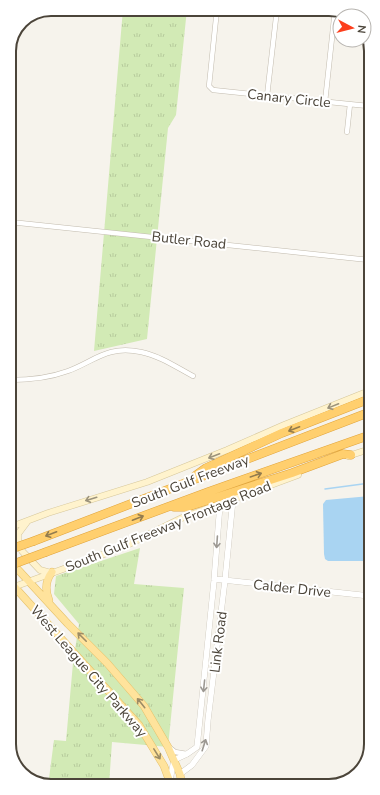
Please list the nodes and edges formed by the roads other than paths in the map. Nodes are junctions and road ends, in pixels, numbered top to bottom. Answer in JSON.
{"nodes":[{"id":1,"x":216,"y":16,"type":"edge"},
{"id":2,"x":276,"y":16,"type":"edge"},
{"id":3,"x":332,"y":38,"type":"edge"},
{"id":4,"x":267,"y":96,"type":"junction"},
{"id":5,"x":325,"y":102,"type":"junction"},
{"id":6,"x":350,"y":104,"type":"junction"},
{"id":7,"x":364,"y":106,"type":"edge"},
{"id":8,"x":347,"y":132,"type":"dead end"},
{"id":9,"x":16,"y":223,"type":"edge"},
{"id":10,"x":364,"y":259,"type":"edge"},
{"id":11,"x":193,"y":376,"type":"dead end"},
{"id":12,"x":16,"y":380,"type":"edge"},
{"id":13,"x":364,"y":393,"type":"edge"},
{"id":14,"x":364,"y":401,"type":"edge"},
{"id":15,"x":364,"y":414,"type":"edge"},
{"id":16,"x":364,"y":437,"type":"edge"},
{"id":17,"x":364,"y":452,"type":"edge"},
{"id":18,"x":351,"y":455,"type":"junction"},
{"id":19,"x":181,"y":485,"type":"junction"},
{"id":20,"x":233,"y":499,"type":"junction"},
{"id":21,"x":220,"y":504,"type":"junction"},
{"id":22,"x":167,"y":507,"type":"junction"},
{"id":23,"x":30,"y":520,"type":"junction"},
{"id":24,"x":16,"y":525,"type":"edge"},
{"id":25,"x":16,"y":547,"type":"edge"},
{"id":26,"x":16,"y":563,"type":"edge"},
{"id":27,"x":16,"y":567,"type":"edge"},
{"id":28,"x":51,"y":573,"type":"junction"},
{"id":29,"x":214,"y":579,"type":"junction"},
{"id":30,"x":225,"y":580,"type":"junction"},
{"id":31,"x":29,"y":581,"type":"junction"},
{"id":32,"x":16,"y":585,"type":"edge"},
{"id":33,"x":16,"y":590,"type":"edge"},
{"id":34,"x":364,"y":595,"type":"edge"},
{"id":35,"x":51,"y":605,"type":"junction"},
{"id":36,"x":208,"y":648,"type":"junction"},
{"id":37,"x":217,"y":649,"type":"junction"},
{"id":38,"x":168,"y":747,"type":"junction"},
{"id":39,"x":187,"y":754,"type":"junction"},
{"id":40,"x":174,"y":760,"type":"junction"},
{"id":41,"x":180,"y":774,"type":"junction"},
{"id":42,"x":170,"y":779,"type":"edge"},
{"id":43,"x":171,"y":779,"type":"edge"},
{"id":44,"x":181,"y":779,"type":"edge"}],
"edges":[{"from":1,"to":4,"type":"street","name":"Canary Circle"},
{"from":2,"to":4,"type":"street"},
{"from":3,"to":5,"type":"street"},
{"from":4,"to":5,"type":"street","name":"Canary Circle"},
{"from":5,"to":6,"type":"street","name":"Canary Circle"},
{"from":6,"to":7,"type":"street","name":"Canary Circle"},
{"from":6,"to":8,"type":"street"},
{"from":9,"to":10,"type":"street","name":"Butler Road"},
{"from":11,"to":12,"type":"street"},
{"from":13,"to":23,"type":"main road","one_way":true},
{"from":14,"to":19,"type":"highway","one_way":true},
{"from":15,"to":19,"type":"highway","name":"South Gulf Freeway"},
{"from":22,"to":16,"type":"highway","name":"South Gulf Freeway","one_way":true},
{"from":17,"to":18,"type":"main road","name":"South Gulf Freeway Frontage Road"},
{"from":18,"to":20,"type":"main road","name":"South Gulf Freeway Frontage Road"},
{"from":18,"to":22,"type":"highway"},
{"from":19,"to":25,"type":"highway","name":"South Gulf Freeway","one_way":true,"bridge":true},
{"from":20,"to":21,"type":"main road","name":"South Gulf Freeway Frontage Road"},
{"from":20,"to":30,"type":"street","name":"Link Road"},
{"from":21,"to":28,"type":"main road","name":"South Gulf Freeway Frontage Road"},
{"from":21,"to":29,"type":"street","name":"Link Road","one_way":true},
{"from":26,"to":22,"type":"highway","name":"South Gulf Freeway","one_way":true,"bridge":true},
{"from":23,"to":24,"type":"main road"},
{"from":23,"to":28,"type":"main road"},
{"from":27,"to":31,"type":"main road","name":"West League City Parkway"},
{"from":28,"to":31,"type":"main road","name":"South Gulf Freeway Frontage Road"},
{"from":28,"to":35,"type":"main road"},
{"from":29,"to":30,"type":"street","name":"Calder Drive"},
{"from":29,"to":36,"type":"street","name":"Link Road"},
{"from":30,"to":34,"type":"street","name":"Calder Drive"},
{"from":30,"to":37,"type":"street","name":"Link Road"},
{"from":31,"to":32,"type":"main road","name":"South Gulf Freeway Frontage Road"},
{"from":31,"to":35,"type":"main road","name":"West League City Parkway"},
{"from":33,"to":42,"type":"main road","name":"West League City Parkway","one_way":true},
{"from":38,"to":35,"type":"main road","name":"West League City Parkway","one_way":true},
{"from":36,"to":37,"type":"street"},
{"from":36,"to":39,"type":"street","name":"Link Road","one_way":true},
{"from":41,"to":37,"type":"street","name":"Link Road","one_way":true},
{"from":38,"to":39,"type":"street"},
{"from":38,"to":40,"type":"main road","name":"West League City Parkway"},
{"from":39,"to":40,"type":"street","name":"Link Road"},
{"from":40,"to":41,"type":"main road","name":"West League City Parkway"},
{"from":40,"to":43,"type":"street"},
{"from":41,"to":44,"type":"main road","name":"West League City Parkway"}]}
